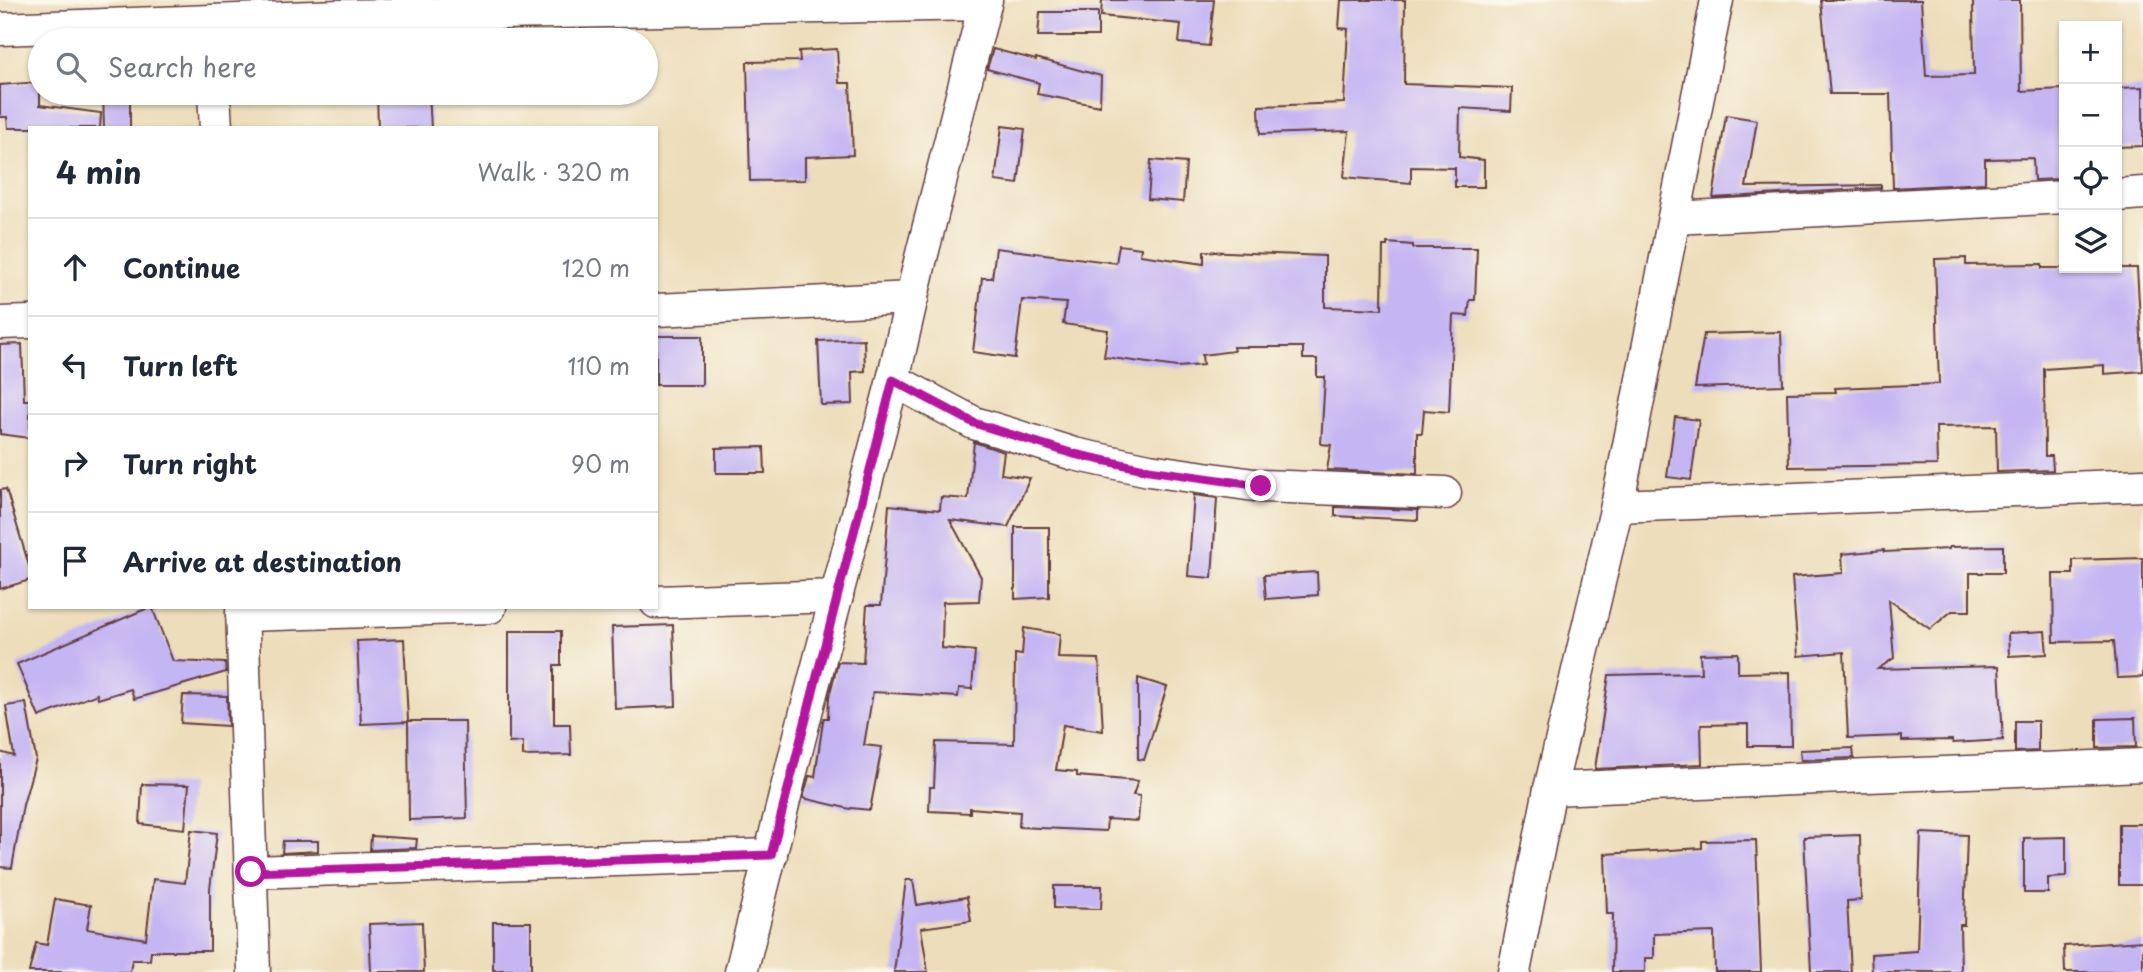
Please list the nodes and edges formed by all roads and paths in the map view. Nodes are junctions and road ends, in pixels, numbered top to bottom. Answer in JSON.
{"nodes":[{"id":1,"x":1717,"y":0,"type":"edge"},
{"id":2,"x":986,"y":2,"type":"edge"},
{"id":3,"x":210,"y":21,"type":"edge"},
{"id":4,"x":0,"y":29,"type":"edge"},
{"id":5,"x":215,"y":105,"type":"edge"},
{"id":6,"x":216,"y":126,"type":"edge"},
{"id":7,"x":2143,"y":193,"type":"edge"},
{"id":8,"x":2122,"y":195,"type":"edge"},
{"id":9,"x":2059,"y":197,"type":"edge"},
{"id":10,"x":1674,"y":218,"type":"junction"},
{"id":11,"x":912,"y":298,"type":"junction"},
{"id":12,"x":658,"y":310,"type":"edge"},
{"id":13,"x":28,"y":322,"type":"edge"},
{"id":14,"x":0,"y":323,"type":"edge"},
{"id":15,"x":893,"y":380,"type":"junction"},
{"id":16,"x":2143,"y":485,"type":"edge"},
{"id":17,"x":1445,"y":493,"type":"dead end"},
{"id":18,"x":1617,"y":506,"type":"junction"},
{"id":19,"x":837,"y":596,"type":"junction"},
{"id":20,"x":658,"y":602,"type":"edge"},
{"id":21,"x":366,"y":609,"type":"edge"},
{"id":22,"x":242,"y":611,"type":"edge"},
{"id":23,"x":2143,"y":765,"type":"edge"},
{"id":24,"x":1550,"y":789,"type":"junction"},
{"id":25,"x":771,"y":855,"type":"junction"},
{"id":26,"x":251,"y":872,"type":"junction"},
{"id":27,"x":254,"y":972,"type":"edge"},
{"id":28,"x":741,"y":972,"type":"edge"},
{"id":29,"x":1514,"y":972,"type":"edge"}],
"edges":[{"from":1,"to":10,"type":"street"},
{"from":2,"to":3,"type":"street"},
{"from":2,"to":11,"type":"street"},
{"from":3,"to":4,"type":"street"},
{"from":5,"to":6,"type":"street"},
{"from":7,"to":8,"type":"street"},
{"from":9,"to":10,"type":"street"},
{"from":10,"to":18,"type":"street"},
{"from":11,"to":12,"type":"street"},
{"from":11,"to":15,"type":"street"},
{"from":13,"to":14,"type":"street"},
{"from":15,"to":17,"type":"street"},
{"from":15,"to":19,"type":"street"},
{"from":16,"to":18,"type":"street"},
{"from":18,"to":24,"type":"street"},
{"from":19,"to":20,"type":"street"},
{"from":19,"to":25,"type":"street"},
{"from":21,"to":22,"type":"street"},
{"from":22,"to":26,"type":"street"},
{"from":23,"to":24,"type":"street"},
{"from":24,"to":29,"type":"street"},
{"from":25,"to":26,"type":"street"},
{"from":25,"to":28,"type":"street"},
{"from":26,"to":27,"type":"street"}]}
